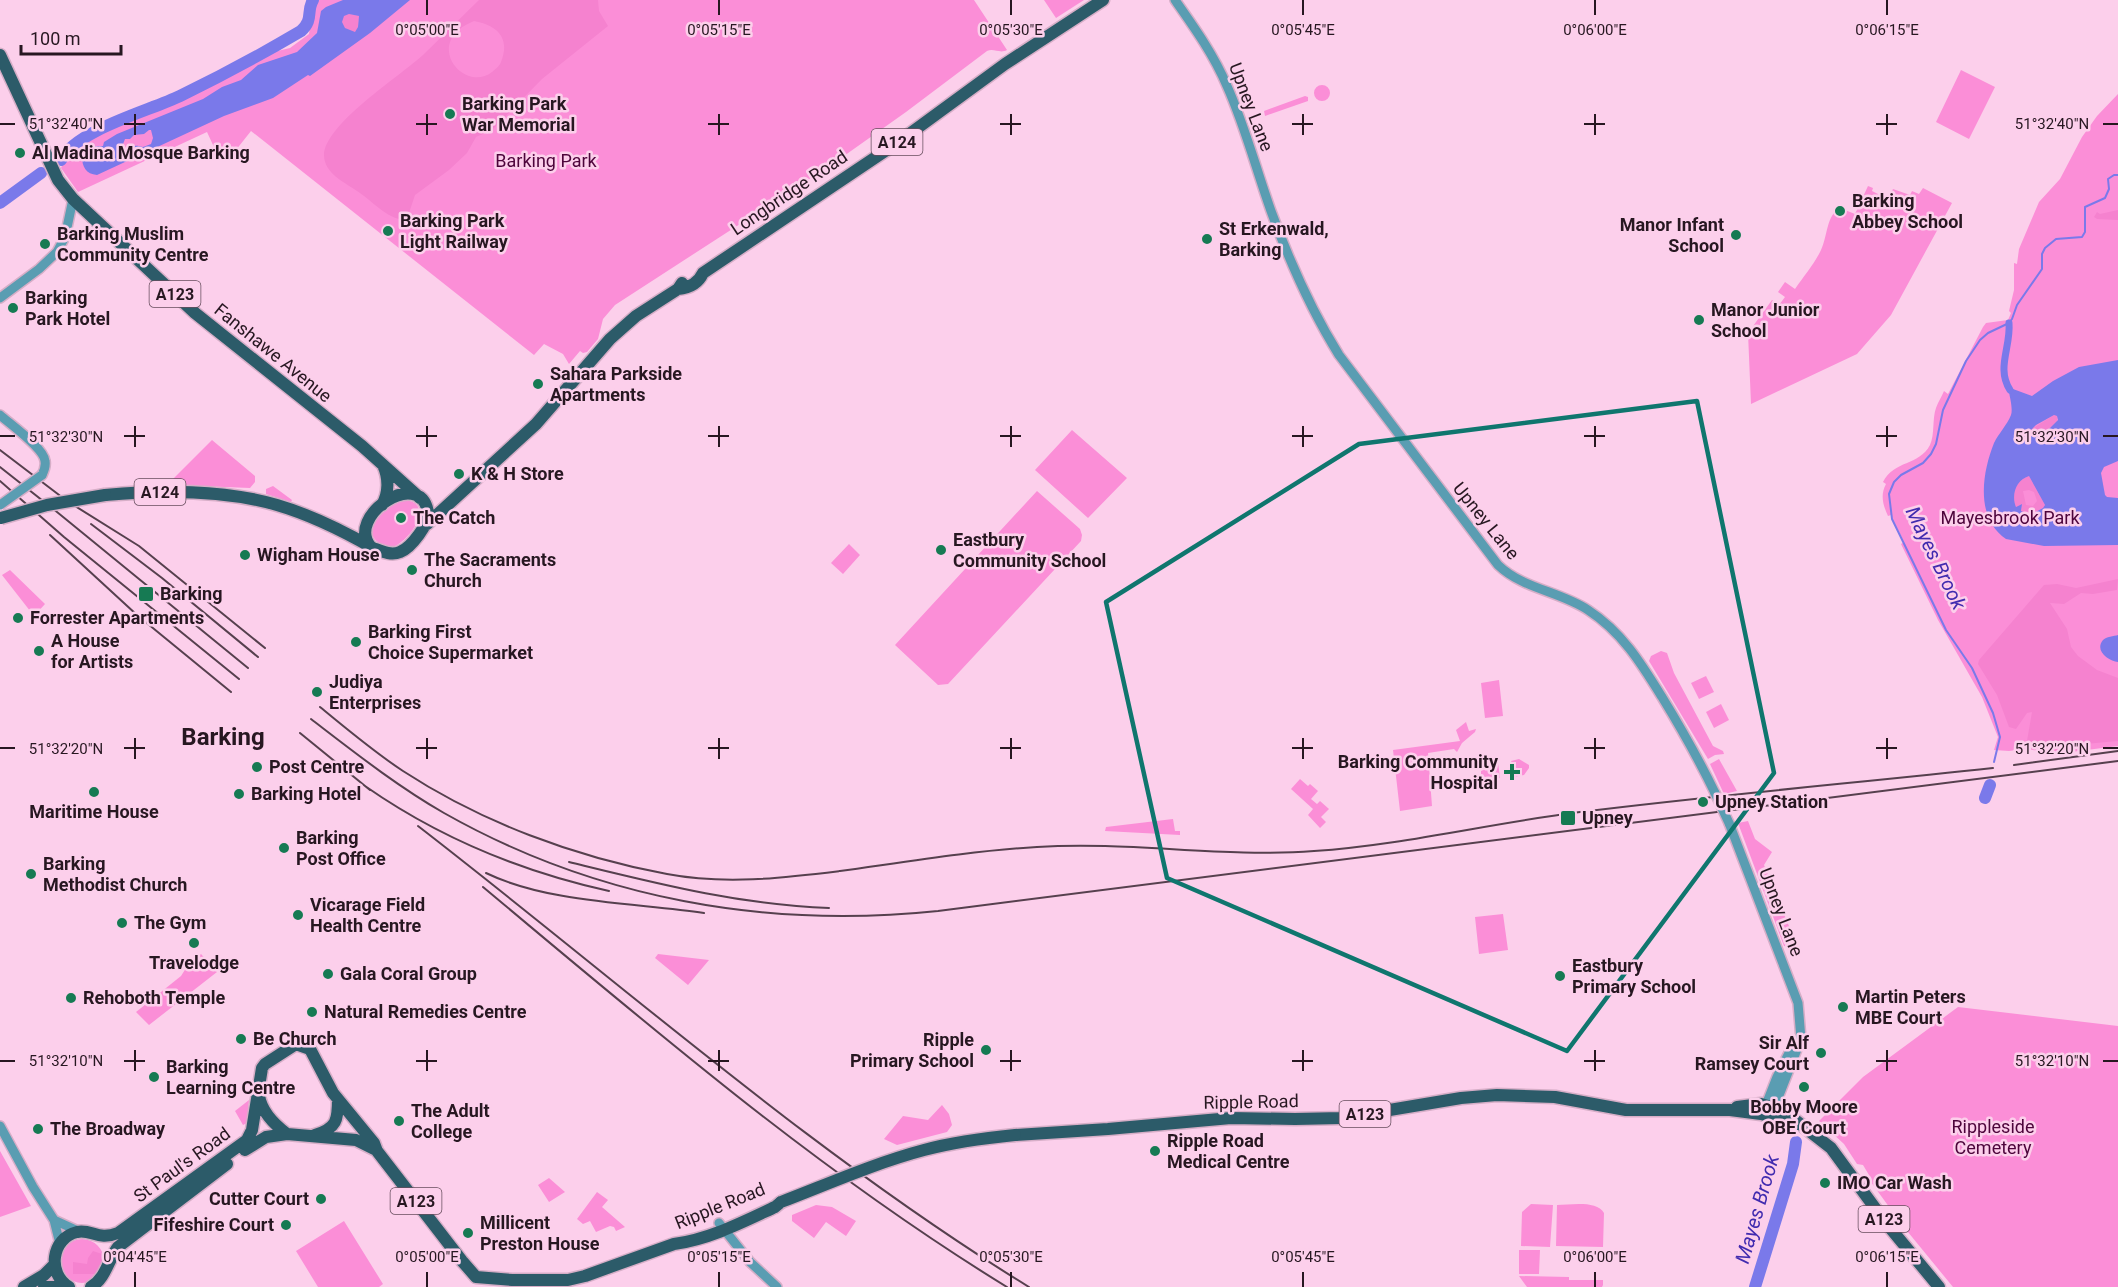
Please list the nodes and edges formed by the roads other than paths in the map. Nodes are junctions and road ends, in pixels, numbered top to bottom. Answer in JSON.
{"nodes":[{"id":1,"x":1103,"y":0,"type":"edge"},
{"id":2,"x":1175,"y":0,"type":"edge"},
{"id":3,"x":0,"y":55,"type":"edge"},
{"id":4,"x":73,"y":199,"type":"junction"},
{"id":5,"x":0,"y":298,"type":"edge"},
{"id":6,"x":0,"y":415,"type":"edge"},
{"id":7,"x":376,"y":458,"type":"junction"},
{"id":8,"x":422,"y":499,"type":"junction"},
{"id":9,"x":453,"y":502,"type":"junction"},
{"id":10,"x":0,"y":506,"type":"edge"},
{"id":11,"x":376,"y":512,"type":"junction"},
{"id":12,"x":0,"y":518,"type":"edge"},
{"id":13,"x":427,"y":524,"type":"junction"},
{"id":14,"x":338,"y":531,"type":"junction"},
{"id":15,"x":371,"y":547,"type":"junction"},
{"id":16,"x":258,"y":1094,"type":"junction"},
{"id":17,"x":338,"y":1099,"type":"junction"},
{"id":18,"x":1769,"y":1112,"type":"junction"},
{"id":19,"x":0,"y":1126,"type":"edge"},
{"id":20,"x":287,"y":1134,"type":"junction"},
{"id":21,"x":308,"y":1136,"type":"junction"},
{"id":22,"x":377,"y":1151,"type":"junction"},
{"id":23,"x":181,"y":1194,"type":"junction"},
{"id":24,"x":781,"y":1202,"type":"junction"},
{"id":25,"x":54,"y":1220,"type":"junction"},
{"id":26,"x":78,"y":1232,"type":"junction"},
{"id":27,"x":725,"y":1234,"type":"junction"},
{"id":28,"x":96,"y":1236,"type":"junction"},
{"id":29,"x":60,"y":1244,"type":"junction"},
{"id":30,"x":54,"y":1265,"type":"junction"},
{"id":31,"x":106,"y":1268,"type":"junction"},
{"id":32,"x":68,"y":1286,"type":"edge"},
{"id":33,"x":24,"y":1287,"type":"edge"},
{"id":34,"x":44,"y":1287,"type":"edge"},
{"id":35,"x":91,"y":1287,"type":"edge"},
{"id":36,"x":101,"y":1287,"type":"edge"},
{"id":37,"x":777,"y":1287,"type":"edge"},
{"id":38,"x":1939,"y":1287,"type":"edge"}],
"edges":[{"from":1,"to":9,"type":"main road","name":"Longbridge Road","number":"A124"},
{"from":2,"to":18,"type":"street","name":"Upney Lane","bridge":true},
{"from":3,"to":4,"type":"main road","number":"A123"},
{"from":4,"to":5,"type":"street"},
{"from":4,"to":7,"type":"main road","name":"Fanshawe Avenue","number":"A123"},
{"from":6,"to":10,"type":"street","bridge":true},
{"from":7,"to":8,"type":"main road","name":"Fanshawe Avenue","number":"A123"},
{"from":7,"to":11,"type":"main road","name":"Fanshawe Avenue","number":"A123"},
{"from":8,"to":9,"type":"main road"},
{"from":8,"to":11,"type":"main road"},
{"from":8,"to":13,"type":"main road"},
{"from":9,"to":13,"type":"main road","name":"Longbridge Road","number":"A124"},
{"from":11,"to":14,"type":"main road"},
{"from":11,"to":15,"type":"main road"},
{"from":12,"to":14,"type":"main road","number":"A124","bridge":true},
{"from":13,"to":15,"type":"main road"},
{"from":14,"to":15,"type":"main road","number":"A124"},
{"from":16,"to":17,"type":"main road","name":"St Paul's Road","number":"A123"},
{"from":16,"to":20,"type":"main road"},
{"from":16,"to":23,"type":"main road","name":"St Paul's Road","number":"A123"},
{"from":17,"to":21,"type":"main road"},
{"from":17,"to":22,"type":"main road","number":"A123"},
{"from":18,"to":24,"type":"main road","name":"Ripple Road","number":"A123","bridge":true},
{"from":18,"to":38,"type":"main road","name":"Ripple Road","number":"A123"},
{"from":19,"to":25,"type":"street"},
{"from":20,"to":21,"type":"main road","name":"St Paul's Road","number":"A123"},
{"from":20,"to":23,"type":"main road","name":"St Paul's Road","number":"A123"},
{"from":21,"to":22,"type":"main road","name":"St Paul's Road","number":"A123"},
{"from":22,"to":27,"type":"main road","name":"Ripple Road","number":"A123"},
{"from":23,"to":28,"type":"main road","name":"St Paul's Road","number":"A123"},
{"from":23,"to":31,"type":"main road","name":"St Paul's Road","number":"A123"},
{"from":24,"to":27,"type":"main road","name":"Ripple Road","number":"A123"},
{"from":24,"to":27,"type":"main road","name":"Ripple Road","number":"A123"},
{"from":25,"to":26,"type":"street"},
{"from":25,"to":29,"type":"street"},
{"from":26,"to":28,"type":"main road","name":"St Paul's Road","number":"A123"},
{"from":26,"to":29,"type":"main road"},
{"from":27,"to":37,"type":"street"},
{"from":28,"to":31,"type":"main road"},
{"from":29,"to":30,"type":"main road"},
{"from":30,"to":32,"type":"main road"},
{"from":30,"to":33,"type":"main road"},
{"from":31,"to":35,"type":"main road","name":"St Paul's Road","number":"A123"},
{"from":31,"to":36,"type":"street"},
{"from":32,"to":34,"type":"main road"}]}
